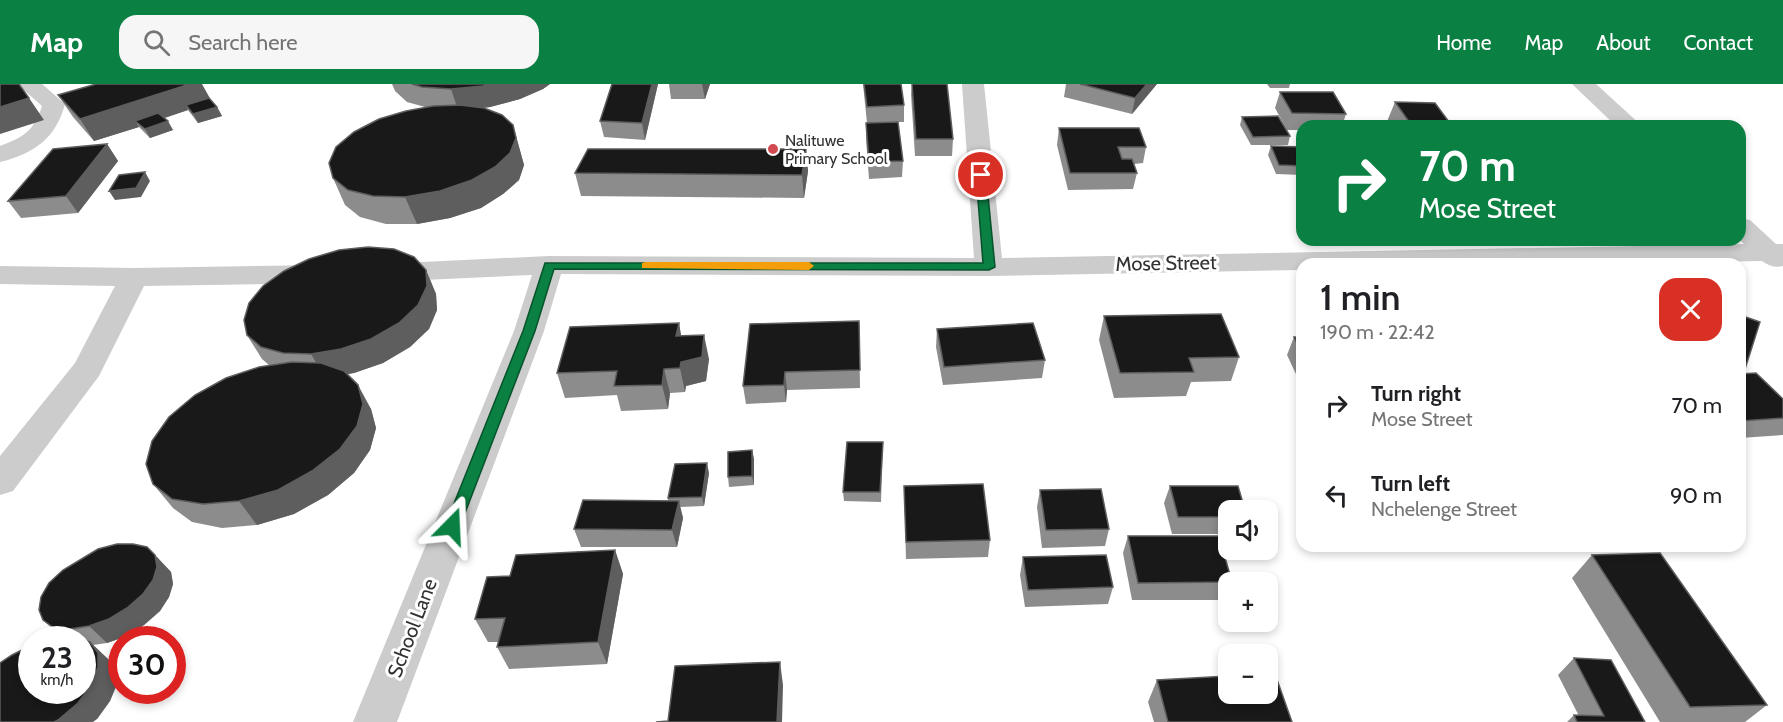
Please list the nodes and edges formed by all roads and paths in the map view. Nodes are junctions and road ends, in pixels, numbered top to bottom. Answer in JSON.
{"nodes":[{"id":1,"x":28,"y":84,"type":"edge"},
{"id":2,"x":973,"y":84,"type":"edge"},
{"id":3,"x":1583,"y":84,"type":"edge"},
{"id":4,"x":1623,"y":120,"type":"edge"},
{"id":5,"x":0,"y":155,"type":"edge"},
{"id":6,"x":1746,"y":231,"type":"edge"},
{"id":7,"x":1778,"y":256,"type":"edge"},
{"id":8,"x":1635,"y":258,"type":"edge"},
{"id":9,"x":1296,"y":263,"type":"edge"},
{"id":10,"x":549,"y":265,"type":"junction"},
{"id":11,"x":989,"y":267,"type":"junction"},
{"id":12,"x":0,"y":275,"type":"edge"},
{"id":13,"x":134,"y":277,"type":"junction"},
{"id":14,"x":0,"y":481,"type":"edge"},
{"id":15,"x":375,"y":722,"type":"edge"}],
"edges":[{"from":1,"to":5,"type":"street"},
{"from":2,"to":11,"type":"street"},
{"from":3,"to":4,"type":"street"},
{"from":6,"to":7,"type":"street"},
{"from":7,"to":8,"type":"street","name":"Mose Street"},
{"from":9,"to":11,"type":"street","name":"Mose Street"},
{"from":10,"to":11,"type":"street","name":"Mose Street"},
{"from":10,"to":13,"type":"street","name":"Mose Street"},
{"from":10,"to":15,"type":"street","name":"School Lane"},
{"from":12,"to":13,"type":"street","name":"Mose Street"},
{"from":13,"to":14,"type":"street"}]}
